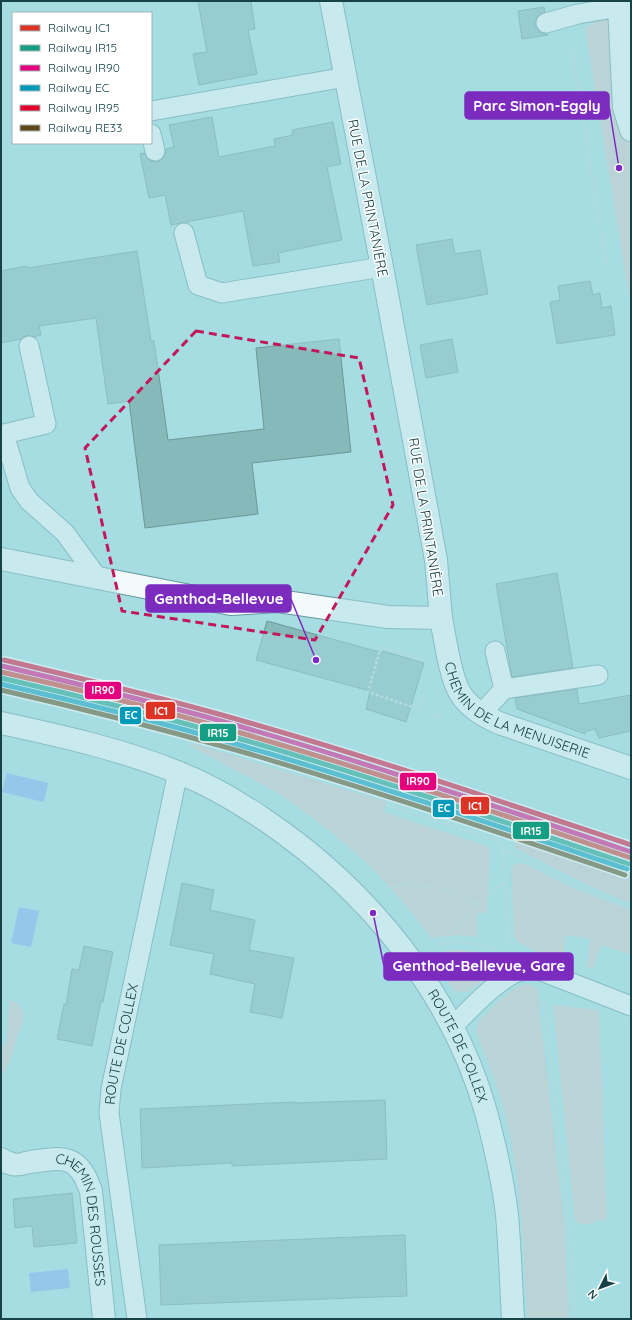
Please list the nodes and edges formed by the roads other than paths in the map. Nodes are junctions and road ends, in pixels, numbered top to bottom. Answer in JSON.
{"nodes":[{"id":1,"x":331,"y":1,"type":"edge"},
{"id":2,"x":619,"y":4,"type":"edge"},
{"id":3,"x":546,"y":23,"type":"dead end"},
{"id":4,"x":346,"y":77,"type":"junction"},
{"id":5,"x":152,"y":111,"type":"edge"},
{"id":6,"x":631,"y":130,"type":"edge"},
{"id":7,"x":184,"y":233,"type":"dead end"},
{"id":8,"x":382,"y":267,"type":"junction"},
{"id":9,"x":29,"y":346,"type":"dead end"},
{"id":10,"x":1,"y":559,"type":"edge"},
{"id":11,"x":97,"y":577,"type":"junction"},
{"id":12,"x":441,"y":618,"type":"junction"},
{"id":13,"x":495,"y":651,"type":"dead end"},
{"id":14,"x":598,"y":675,"type":"dead end"},
{"id":15,"x":504,"y":689,"type":"junction"},
{"id":16,"x":481,"y":714,"type":"junction"},
{"id":17,"x":1,"y":723,"type":"edge"},
{"id":18,"x":631,"y":768,"type":"edge"},
{"id":19,"x":178,"y":772,"type":"junction"},
{"id":20,"x":631,"y":1006,"type":"edge"},
{"id":21,"x":452,"y":1027,"type":"junction"},
{"id":22,"x":1,"y":1159,"type":"edge"},
{"id":23,"x":104,"y":1319,"type":"edge"},
{"id":24,"x":137,"y":1319,"type":"edge"},
{"id":25,"x":513,"y":1319,"type":"edge"}],
"edges":[{"from":1,"to":4,"type":"street","name":"RUE DE LA PRINTANIÈRE"},
{"from":2,"to":3,"type":"lane"},
{"from":2,"to":6,"type":"street"},
{"from":4,"to":5,"type":"lane"},
{"from":4,"to":8,"type":"street","name":"RUE DE LA PRINTANIÈRE"},
{"from":7,"to":8,"type":"lane"},
{"from":8,"to":12,"type":"street","name":"RUE DE LA PRINTANIÈRE"},
{"from":9,"to":11,"type":"lane"},
{"from":10,"to":11,"type":"street","name":"RUE DE LA PRINTANIÈRE"},
{"from":11,"to":12,"type":"street","name":"RUE DE LA PRINTANIÈRE"},
{"from":12,"to":16,"type":"street","name":"CHEMIN DE LA MENUISERIE"},
{"from":13,"to":15,"type":"lane"},
{"from":14,"to":15,"type":"lane"},
{"from":15,"to":16,"type":"lane"},
{"from":16,"to":18,"type":"street","name":"CHEMIN DE LA MENUISERIE"},
{"from":17,"to":19,"type":"street","name":"ROUTE DE COLLEX"},
{"from":19,"to":21,"type":"street","name":"ROUTE DE COLLEX"},
{"from":19,"to":24,"type":"lane","name":"ROUTE DE COLLEX"},
{"from":20,"to":21,"type":"lane"},
{"from":21,"to":25,"type":"street","name":"ROUTE DE COLLEX"},
{"from":22,"to":23,"type":"street","name":"CHEMIN DES ROUSSES"}]}
